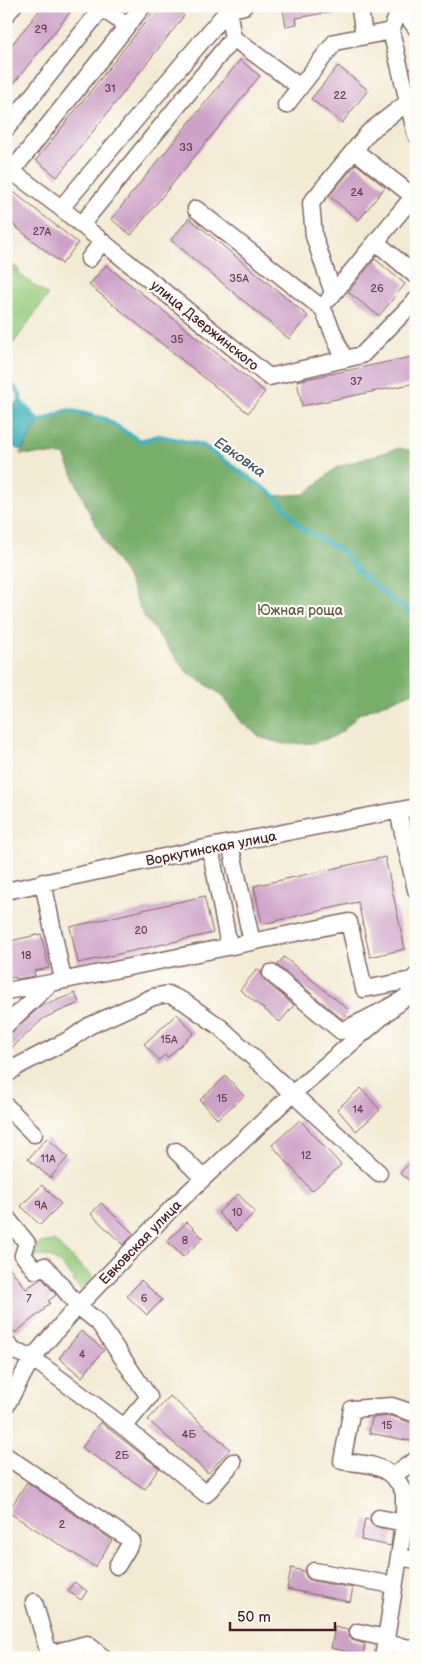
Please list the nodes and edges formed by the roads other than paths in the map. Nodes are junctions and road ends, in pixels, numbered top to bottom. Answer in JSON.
{"nodes":[{"id":1,"x":13,"y":6,"type":"edge"},
{"id":2,"x":143,"y":6,"type":"edge"},
{"id":3,"x":233,"y":7,"type":"edge"},
{"id":4,"x":400,"y":8,"type":"edge"},
{"id":5,"x":360,"y":9,"type":"dead end"},
{"id":6,"x":6,"y":14,"type":"edge"},
{"id":7,"x":127,"y":26,"type":"junction"},
{"id":8,"x":416,"y":28,"type":"edge"},
{"id":9,"x":391,"y":32,"type":"junction"},
{"id":10,"x":364,"y":36,"type":"junction"},
{"id":11,"x":233,"y":38,"type":"junction"},
{"id":12,"x":300,"y":87,"type":"junction"},
{"id":13,"x":408,"y":102,"type":"junction"},
{"id":14,"x":286,"y":105,"type":"dead end"},
{"id":15,"x":6,"y":129,"type":"edge"},
{"id":16,"x":416,"y":135,"type":"edge"},
{"id":17,"x":354,"y":150,"type":"junction"},
{"id":18,"x":9,"y":169,"type":"edge"},
{"id":19,"x":414,"y":195,"type":"edge"},
{"id":20,"x":61,"y":208,"type":"junction"},
{"id":21,"x":196,"y":209,"type":"dead end"},
{"id":22,"x":81,"y":225,"type":"junction"},
{"id":23,"x":102,"y":242,"type":"junction"},
{"id":24,"x":376,"y":242,"type":"junction"},
{"id":25,"x":89,"y":258,"type":"dead end"},
{"id":26,"x":416,"y":276,"type":"edge"},
{"id":27,"x":333,"y":293,"type":"junction"},
{"id":28,"x":416,"y":300,"type":"edge"},
{"id":29,"x":323,"y":309,"type":"junction"},
{"id":30,"x":344,"y":360,"type":"junction"},
{"id":31,"x":416,"y":807,"type":"edge"},
{"id":32,"x":398,"y":811,"type":"junction"},
{"id":33,"x":230,"y":844,"type":"junction"},
{"id":34,"x":210,"y":848,"type":"junction"},
{"id":35,"x":43,"y":882,"type":"junction"},
{"id":36,"x":416,"y":890,"type":"edge"},
{"id":37,"x":6,"y":891,"type":"edge"},
{"id":38,"x":252,"y":942,"type":"junction"},
{"id":39,"x":229,"y":946,"type":"junction"},
{"id":40,"x":270,"y":973,"type":"dead end"},
{"id":41,"x":416,"y":976,"type":"edge"},
{"id":42,"x":57,"y":982,"type":"junction"},
{"id":43,"x":6,"y":991,"type":"edge"},
{"id":44,"x":416,"y":991,"type":"edge"},
{"id":45,"x":397,"y":1004,"type":"junction"},
{"id":46,"x":6,"y":1025,"type":"edge"},
{"id":47,"x":6,"y":1075,"type":"edge"},
{"id":48,"x":292,"y":1094,"type":"junction"},
{"id":49,"x":6,"y":1106,"type":"edge"},
{"id":50,"x":34,"y":1134,"type":"dead end"},
{"id":51,"x":176,"y":1151,"type":"dead end"},
{"id":52,"x":379,"y":1173,"type":"dead end"},
{"id":53,"x":203,"y":1178,"type":"junction"},
{"id":54,"x":6,"y":1217,"type":"edge"},
{"id":55,"x":78,"y":1306,"type":"junction"},
{"id":56,"x":6,"y":1343,"type":"edge"},
{"id":57,"x":32,"y":1358,"type":"junction"},
{"id":58,"x":6,"y":1406,"type":"edge"},
{"id":59,"x":416,"y":1414,"type":"edge"},
{"id":60,"x":124,"y":1427,"type":"junction"},
{"id":61,"x":6,"y":1456,"type":"edge"},
{"id":62,"x":416,"y":1460,"type":"edge"},
{"id":63,"x":233,"y":1462,"type":"dead end"},
{"id":64,"x":403,"y":1485,"type":"edge"},
{"id":65,"x":379,"y":1518,"type":"dead end"},
{"id":66,"x":404,"y":1523,"type":"junction"},
{"id":67,"x":399,"y":1557,"type":"junction"},
{"id":68,"x":416,"y":1560,"type":"edge"},
{"id":69,"x":117,"y":1566,"type":"dead end"},
{"id":70,"x":314,"y":1571,"type":"dead end"},
{"id":71,"x":394,"y":1585,"type":"junction"},
{"id":72,"x":34,"y":1602,"type":"dead end"},
{"id":73,"x":358,"y":1632,"type":"dead end"},
{"id":74,"x":385,"y":1646,"type":"edge"},
{"id":75,"x":416,"y":1649,"type":"edge"},
{"id":76,"x":104,"y":1658,"type":"edge"}],
"edges":[{"from":1,"to":6,"type":"street"},
{"from":2,"to":7,"type":"street"},
{"from":3,"to":11,"type":"street"},
{"from":3,"to":20,"type":"street"},
{"from":4,"to":8,"type":"street"},
{"from":4,"to":9,"type":"street"},
{"from":5,"to":10,"type":"street"},
{"from":7,"to":15,"type":"street"},
{"from":7,"to":18,"type":"street"},
{"from":9,"to":10,"type":"street"},
{"from":9,"to":13,"type":"street"},
{"from":10,"to":12,"type":"street"},
{"from":11,"to":12,"type":"street"},
{"from":11,"to":22,"type":"street"},
{"from":12,"to":14,"type":"street"},
{"from":13,"to":16,"type":"street"},
{"from":13,"to":17,"type":"street"},
{"from":17,"to":19,"type":"street"},
{"from":17,"to":27,"type":"street"},
{"from":18,"to":20,"type":"street","name":"улица Дзержинского"},
{"from":19,"to":24,"type":"street"},
{"from":20,"to":22,"type":"street","name":"улица Дзержинского"},
{"from":21,"to":29,"type":"street"},
{"from":22,"to":23,"type":"street","name":"улица Дзержинского"},
{"from":23,"to":25,"type":"street"},
{"from":23,"to":30,"type":"street","name":"улица Дзержинского"},
{"from":24,"to":26,"type":"street"},
{"from":24,"to":27,"type":"street"},
{"from":27,"to":29,"type":"street"},
{"from":28,"to":30,"type":"street","name":"улица Дзержинского"},
{"from":29,"to":30,"type":"street"},
{"from":31,"to":32,"type":"street","name":"Воркутинская улица"},
{"from":32,"to":33,"type":"street","name":"Воркутинская улица"},
{"from":32,"to":36,"type":"street"},
{"from":33,"to":34,"type":"street","name":"Воркутинская улица"},
{"from":33,"to":38,"type":"street"},
{"from":34,"to":35,"type":"street","name":"Воркутинская улица"},
{"from":34,"to":39,"type":"street"},
{"from":35,"to":37,"type":"street","name":"Воркутинская улица"},
{"from":35,"to":42,"type":"street"},
{"from":38,"to":39,"type":"street"},
{"from":38,"to":41,"type":"street"},
{"from":39,"to":42,"type":"street"},
{"from":40,"to":45,"type":"street"},
{"from":42,"to":43,"type":"street"},
{"from":42,"to":46,"type":"street"},
{"from":44,"to":45,"type":"street"},
{"from":45,"to":48,"type":"street","name":"Евковская улица"},
{"from":47,"to":48,"type":"street"},
{"from":48,"to":52,"type":"street"},
{"from":48,"to":53,"type":"street","name":"Евковская улица"},
{"from":49,"to":50,"type":"street"},
{"from":51,"to":53,"type":"street"},
{"from":53,"to":55,"type":"street","name":"Евковская улица"},
{"from":54,"to":55,"type":"street"},
{"from":55,"to":57,"type":"street","name":"Евковская улица"},
{"from":55,"to":60,"type":"street"},
{"from":56,"to":57,"type":"street"},
{"from":57,"to":58,"type":"street","name":"Евковская улица"},
{"from":57,"to":60,"type":"street"},
{"from":59,"to":64,"type":"street"},
{"from":60,"to":63,"type":"street"},
{"from":61,"to":69,"type":"street"},
{"from":62,"to":64,"type":"street"},
{"from":64,"to":66,"type":"street"},
{"from":65,"to":66,"type":"street"},
{"from":66,"to":67,"type":"street"},
{"from":67,"to":68,"type":"street"},
{"from":67,"to":71,"type":"street"},
{"from":70,"to":71,"type":"street"},
{"from":71,"to":74,"type":"street"},
{"from":72,"to":76,"type":"street"},
{"from":73,"to":74,"type":"street"},
{"from":74,"to":75,"type":"street"}]}
